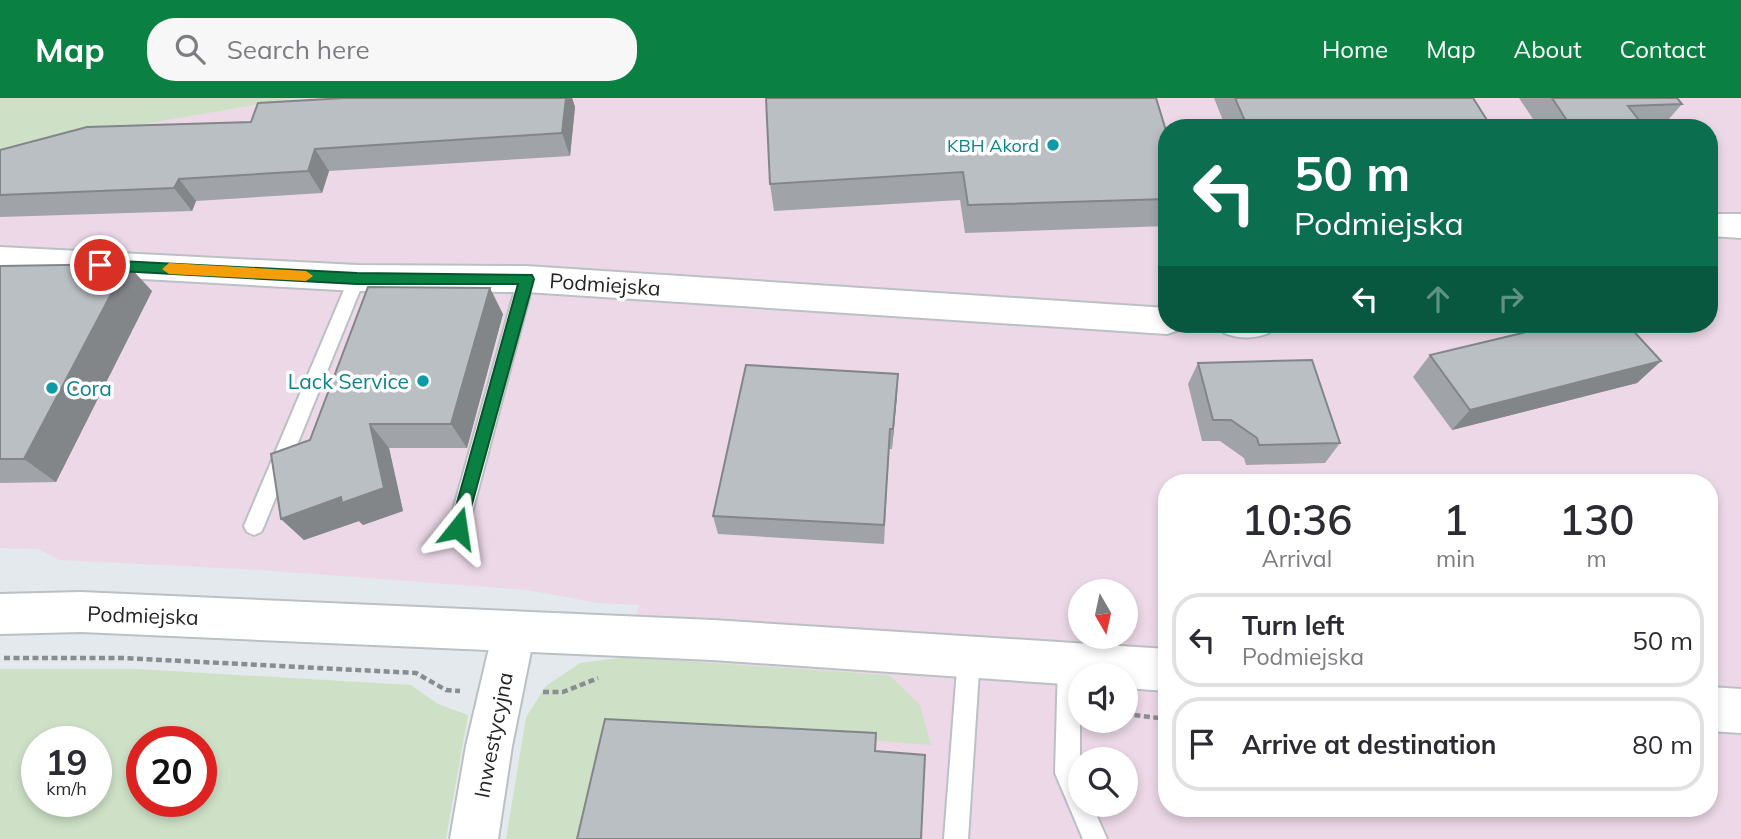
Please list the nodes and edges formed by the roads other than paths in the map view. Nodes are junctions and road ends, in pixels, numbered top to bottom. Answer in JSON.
{"nodes":[{"id":1,"x":0,"y":259,"type":"edge"},
{"id":2,"x":357,"y":278,"type":"junction"},
{"id":3,"x":527,"y":279,"type":"junction"},
{"id":4,"x":1158,"y":320,"type":"edge"},
{"id":5,"x":254,"y":526,"type":"dead end"},
{"id":6,"x":458,"y":528,"type":"dead end"},
{"id":7,"x":0,"y":614,"type":"edge"},
{"id":8,"x":514,"y":631,"type":"junction"},
{"id":9,"x":969,"y":656,"type":"junction"},
{"id":10,"x":1068,"y":664,"type":"edge"},
{"id":11,"x":1138,"y":668,"type":"edge"},
{"id":12,"x":1158,"y":669,"type":"edge"},
{"id":13,"x":1718,"y":710,"type":"edge"},
{"id":14,"x":1741,"y":711,"type":"edge"},
{"id":15,"x":1068,"y":718,"type":"edge"},
{"id":16,"x":1068,"y":775,"type":"edge"},
{"id":17,"x":1085,"y":817,"type":"edge"},
{"id":18,"x":474,"y":839,"type":"edge"},
{"id":19,"x":956,"y":839,"type":"edge"},
{"id":20,"x":1094,"y":839,"type":"edge"}],
"edges":[{"from":1,"to":2,"type":"street","name":"Podmiejska"},
{"from":2,"to":3,"type":"street","name":"Podmiejska"},
{"from":2,"to":5,"type":"lane"},
{"from":3,"to":4,"type":"street","name":"Podmiejska"},
{"from":3,"to":6,"type":"lane"},
{"from":7,"to":8,"type":"street","name":"Podmiejska"},
{"from":8,"to":9,"type":"street","name":"Podmiejska"},
{"from":8,"to":18,"type":"street","name":"Inwestycyjna"},
{"from":9,"to":10,"type":"street","name":"Podmiejska"},
{"from":9,"to":19,"type":"lane"},
{"from":11,"to":12,"type":"street","name":"Podmiejska"},
{"from":13,"to":14,"type":"street"},
{"from":15,"to":16,"type":"lane"},
{"from":17,"to":20,"type":"lane"}]}
